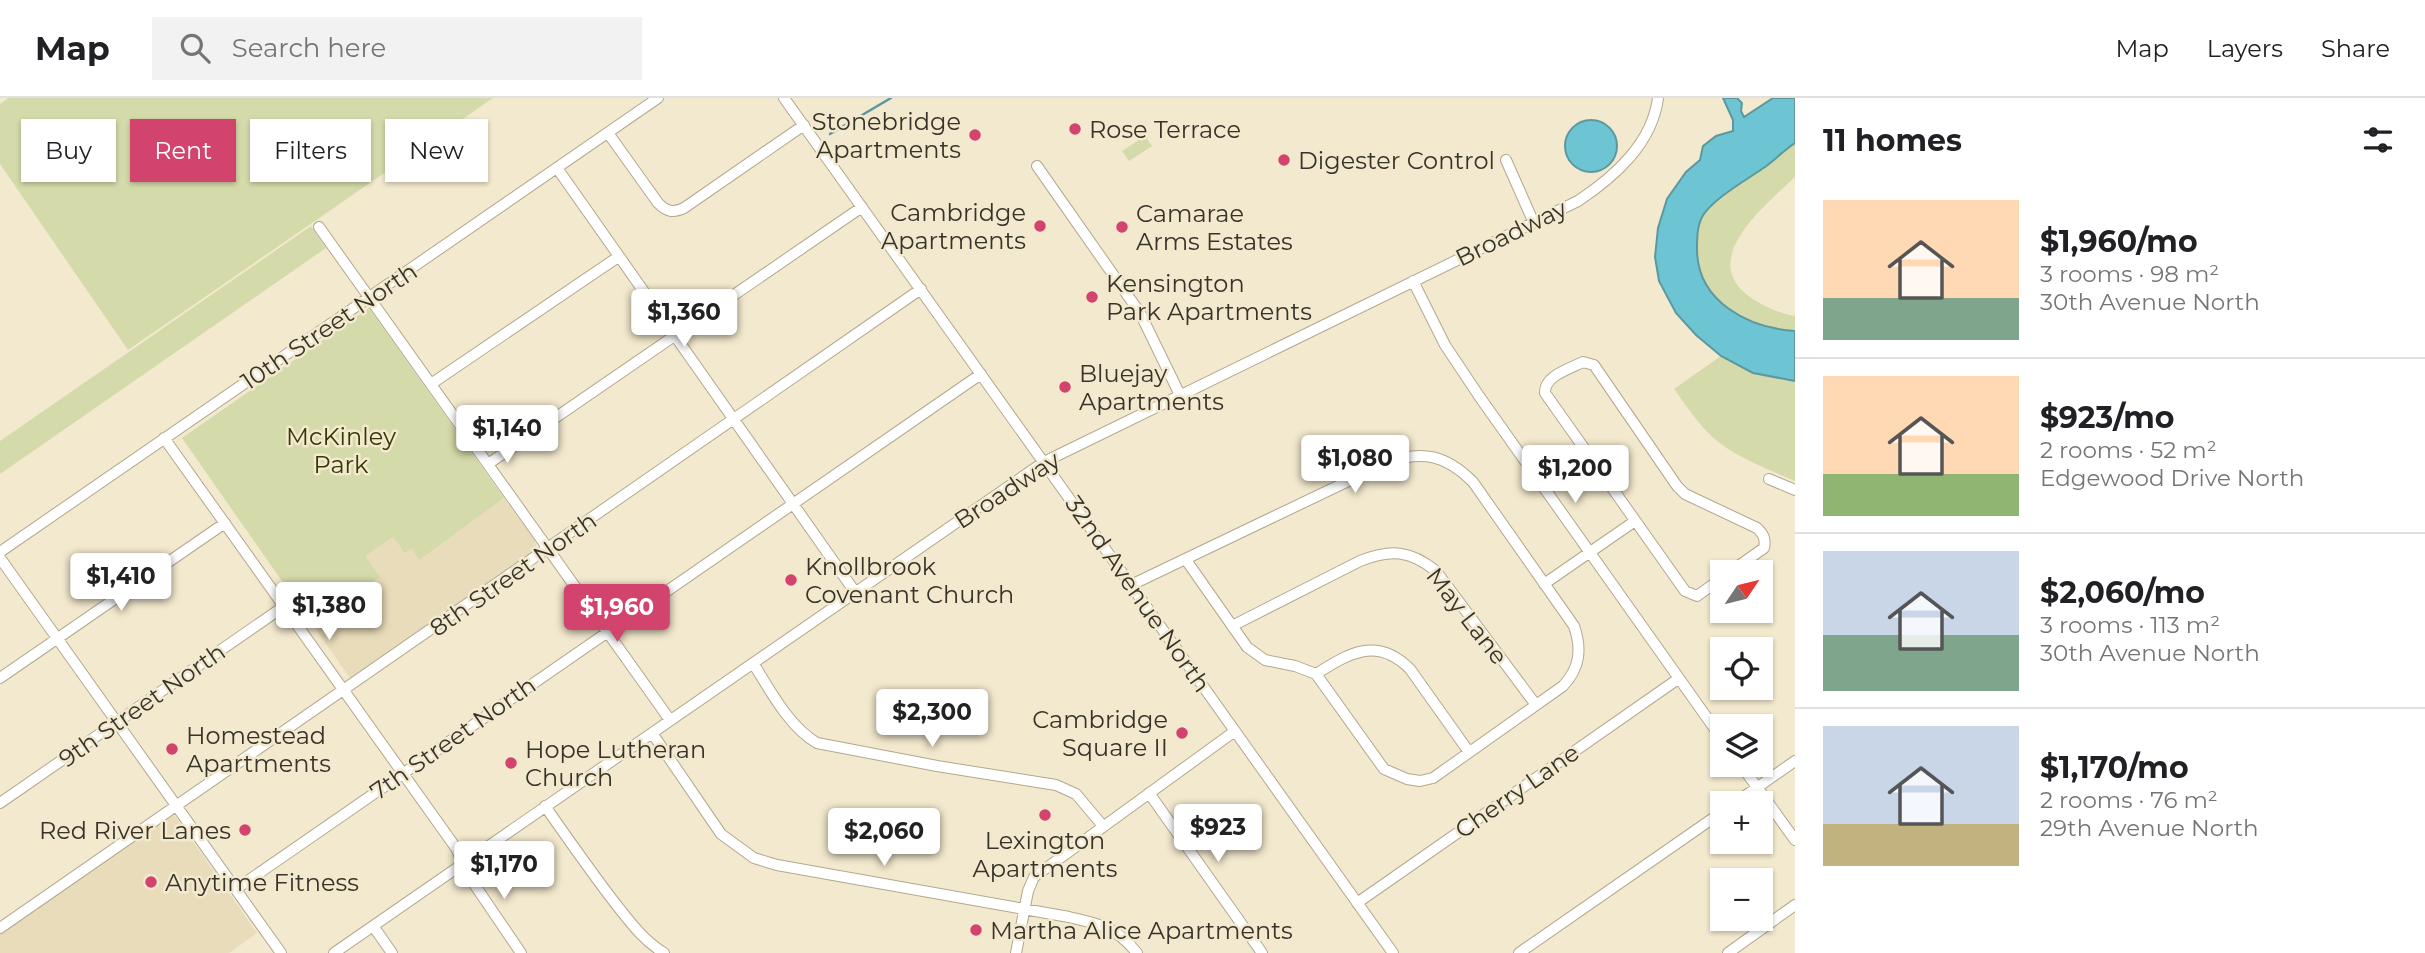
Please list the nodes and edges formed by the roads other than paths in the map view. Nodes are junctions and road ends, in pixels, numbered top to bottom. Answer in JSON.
{"nodes":[{"id":1,"x":658,"y":98,"type":"edge"},
{"id":2,"x":784,"y":98,"type":"edge"},
{"id":3,"x":1658,"y":98,"type":"edge"},
{"id":4,"x":804,"y":125,"type":"junction"},
{"id":5,"x":608,"y":133,"type":"junction"},
{"id":6,"x":1506,"y":160,"type":"dead end"},
{"id":7,"x":1037,"y":166,"type":"dead end"},
{"id":8,"x":557,"y":168,"type":"junction"},
{"id":9,"x":862,"y":207,"type":"junction"},
{"id":10,"x":1533,"y":221,"type":"junction"},
{"id":11,"x":319,"y":227,"type":"dead end"},
{"id":12,"x":618,"y":257,"type":"junction"},
{"id":13,"x":1413,"y":281,"type":"junction"},
{"id":14,"x":921,"y":289,"type":"junction"},
{"id":15,"x":370,"y":299,"type":"junction"},
{"id":16,"x":674,"y":336,"type":"junction"},
{"id":17,"x":981,"y":374,"type":"junction"},
{"id":18,"x":431,"y":384,"type":"junction"},
{"id":19,"x":1180,"y":395,"type":"junction"},
{"id":20,"x":733,"y":419,"type":"junction"},
{"id":21,"x":164,"y":438,"type":"junction"},
{"id":22,"x":1044,"y":462,"type":"junction"},
{"id":23,"x":488,"y":464,"type":"junction"},
{"id":24,"x":1769,"y":479,"type":"dead end"},
{"id":25,"x":1795,"y":490,"type":"edge"},
{"id":26,"x":793,"y":503,"type":"junction"},
{"id":27,"x":1635,"y":521,"type":"junction"},
{"id":28,"x":225,"y":523,"type":"junction"},
{"id":29,"x":548,"y":550,"type":"junction"},
{"id":30,"x":0,"y":552,"type":"edge"},
{"id":31,"x":1589,"y":552,"type":"junction"},
{"id":32,"x":0,"y":558,"type":"edge"},
{"id":33,"x":1186,"y":560,"type":"junction"},
{"id":34,"x":1747,"y":560,"type":"edge"},
{"id":35,"x":1544,"y":584,"type":"junction"},
{"id":36,"x":1131,"y":585,"type":"junction"},
{"id":37,"x":1710,"y":587,"type":"edge"},
{"id":38,"x":855,"y":592,"type":"junction"},
{"id":39,"x":283,"y":607,"type":"junction"},
{"id":40,"x":1232,"y":626,"type":"junction"},
{"id":41,"x":607,"y":632,"type":"junction"},
{"id":42,"x":57,"y":639,"type":"junction"},
{"id":43,"x":753,"y":663,"type":"junction"},
{"id":44,"x":1316,"y":674,"type":"junction"},
{"id":45,"x":0,"y":678,"type":"edge"},
{"id":46,"x":1678,"y":679,"type":"junction"},
{"id":47,"x":344,"y":690,"type":"junction"},
{"id":48,"x":1536,"y":705,"type":"junction"},
{"id":49,"x":670,"y":720,"type":"junction"},
{"id":50,"x":117,"y":721,"type":"junction"},
{"id":51,"x":1710,"y":723,"type":"edge"},
{"id":52,"x":1235,"y":731,"type":"junction"},
{"id":53,"x":652,"y":733,"type":"junction"},
{"id":54,"x":1469,"y":752,"type":"junction"},
{"id":55,"x":1795,"y":761,"type":"edge"},
{"id":56,"x":403,"y":773,"type":"junction"},
{"id":57,"x":1749,"y":777,"type":"edge"},
{"id":58,"x":1757,"y":788,"type":"junction"},
{"id":59,"x":1753,"y":791,"type":"edge"},
{"id":60,"x":1149,"y":793,"type":"junction"},
{"id":61,"x":0,"y":803,"type":"edge"},
{"id":62,"x":545,"y":806,"type":"junction"},
{"id":63,"x":177,"y":807,"type":"junction"},
{"id":64,"x":1710,"y":820,"type":"edge"},
{"id":65,"x":1103,"y":826,"type":"junction"},
{"id":66,"x":1795,"y":840,"type":"edge"},
{"id":67,"x":462,"y":863,"type":"junction"},
{"id":68,"x":236,"y":889,"type":"junction"},
{"id":69,"x":1357,"y":903,"type":"junction"},
{"id":70,"x":1795,"y":905,"type":"edge"},
{"id":71,"x":1024,"y":908,"type":"junction"},
{"id":72,"x":373,"y":926,"type":"junction"},
{"id":73,"x":0,"y":928,"type":"edge"},
{"id":74,"x":281,"y":953,"type":"edge"},
{"id":75,"x":334,"y":953,"type":"edge"},
{"id":76,"x":392,"y":953,"type":"edge"},
{"id":77,"x":521,"y":953,"type":"edge"},
{"id":78,"x":664,"y":953,"type":"edge"},
{"id":79,"x":1016,"y":953,"type":"edge"},
{"id":80,"x":1137,"y":953,"type":"edge"},
{"id":81,"x":1262,"y":953,"type":"edge"},
{"id":82,"x":1393,"y":953,"type":"edge"},
{"id":83,"x":1519,"y":953,"type":"edge"},
{"id":84,"x":1728,"y":953,"type":"edge"}],
"edges":[{"from":1,"to":5,"type":"street","name":"10th Street North"},
{"from":2,"to":4,"type":"street","name":"32nd Avenue North"},
{"from":3,"to":10,"type":"street","name":"Broadway"},
{"from":4,"to":5,"type":"street"},
{"from":4,"to":9,"type":"street","name":"32nd Avenue North"},
{"from":5,"to":8,"type":"street","name":"10th Street North"},
{"from":6,"to":10,"type":"street"},
{"from":7,"to":19,"type":"street"},
{"from":8,"to":12,"type":"street"},
{"from":8,"to":15,"type":"street","name":"10th Street North"},
{"from":9,"to":14,"type":"street","name":"32nd Avenue North"},
{"from":9,"to":16,"type":"street"},
{"from":10,"to":13,"type":"street","name":"Broadway"},
{"from":11,"to":15,"type":"street"},
{"from":12,"to":16,"type":"street"},
{"from":12,"to":18,"type":"street"},
{"from":13,"to":19,"type":"street","name":"Broadway"},
{"from":13,"to":31,"type":"street"},
{"from":14,"to":17,"type":"street","name":"32nd Avenue North"},
{"from":14,"to":20,"type":"street","name":"8th Street North"},
{"from":15,"to":18,"type":"street"},
{"from":15,"to":21,"type":"street","name":"10th Street North"},
{"from":16,"to":20,"type":"street"},
{"from":16,"to":23,"type":"street"},
{"from":17,"to":22,"type":"street","name":"32nd Avenue North"},
{"from":17,"to":26,"type":"street","name":"7th Street North"},
{"from":18,"to":23,"type":"street"},
{"from":19,"to":22,"type":"street","name":"Broadway"},
{"from":20,"to":26,"type":"street"},
{"from":20,"to":29,"type":"street","name":"8th Street North"},
{"from":21,"to":28,"type":"street"},
{"from":21,"to":30,"type":"street","name":"10th Street North"},
{"from":22,"to":36,"type":"street","name":"32nd Avenue North"},
{"from":22,"to":38,"type":"street","name":"Broadway"},
{"from":23,"to":29,"type":"street"},
{"from":24,"to":25,"type":"street"},
{"from":26,"to":38,"type":"street"},
{"from":26,"to":41,"type":"street","name":"7th Street North"},
{"from":27,"to":31,"type":"street"},
{"from":27,"to":34,"type":"street"},
{"from":27,"to":37,"type":"street"},
{"from":28,"to":39,"type":"street"},
{"from":28,"to":42,"type":"street"},
{"from":29,"to":41,"type":"street"},
{"from":29,"to":47,"type":"street","name":"8th Street North"},
{"from":31,"to":35,"type":"street"},
{"from":31,"to":46,"type":"street"},
{"from":32,"to":42,"type":"street"},
{"from":33,"to":35,"type":"street"},
{"from":33,"to":36,"type":"street"},
{"from":33,"to":40,"type":"street"},
{"from":35,"to":48,"type":"street"},
{"from":36,"to":52,"type":"street","name":"32nd Avenue North"},
{"from":38,"to":43,"type":"street","name":"Broadway"},
{"from":39,"to":47,"type":"street"},
{"from":39,"to":50,"type":"street","name":"9th Street North"},
{"from":40,"to":44,"type":"street"},
{"from":40,"to":48,"type":"street","name":"May Lane"},
{"from":41,"to":49,"type":"street"},
{"from":41,"to":56,"type":"street","name":"7th Street North"},
{"from":42,"to":45,"type":"street"},
{"from":42,"to":50,"type":"street"},
{"from":43,"to":49,"type":"street","name":"Broadway"},
{"from":43,"to":65,"type":"street"},
{"from":44,"to":54,"type":"street"},
{"from":44,"to":54,"type":"street"},
{"from":46,"to":51,"type":"street"},
{"from":46,"to":69,"type":"street","name":"Cherry Lane"},
{"from":47,"to":56,"type":"street"},
{"from":47,"to":63,"type":"street","name":"8th Street North"},
{"from":48,"to":54,"type":"street"},
{"from":49,"to":53,"type":"street","name":"Broadway"},
{"from":50,"to":61,"type":"street","name":"9th Street North"},
{"from":50,"to":63,"type":"street"},
{"from":52,"to":60,"type":"street"},
{"from":52,"to":69,"type":"street","name":"32nd Avenue North"},
{"from":53,"to":62,"type":"street","name":"Broadway"},
{"from":53,"to":71,"type":"street"},
{"from":55,"to":58,"type":"street"},
{"from":56,"to":67,"type":"street"},
{"from":56,"to":68,"type":"street","name":"7th Street North"},
{"from":57,"to":58,"type":"street"},
{"from":58,"to":59,"type":"street"},
{"from":58,"to":66,"type":"street"},
{"from":60,"to":65,"type":"street"},
{"from":60,"to":81,"type":"street"},
{"from":62,"to":67,"type":"street","name":"Broadway"},
{"from":62,"to":78,"type":"street"},
{"from":63,"to":68,"type":"street"},
{"from":63,"to":73,"type":"street","name":"8th Street North"},
{"from":64,"to":83,"type":"street"},
{"from":65,"to":71,"type":"street"},
{"from":67,"to":72,"type":"street","name":"Broadway"},
{"from":67,"to":77,"type":"street"},
{"from":68,"to":74,"type":"street"},
{"from":69,"to":82,"type":"street","name":"32nd Avenue North"},
{"from":70,"to":84,"type":"street"},
{"from":71,"to":79,"type":"street"},
{"from":71,"to":80,"type":"street"},
{"from":72,"to":75,"type":"street","name":"Broadway"},
{"from":72,"to":76,"type":"street"}]}
